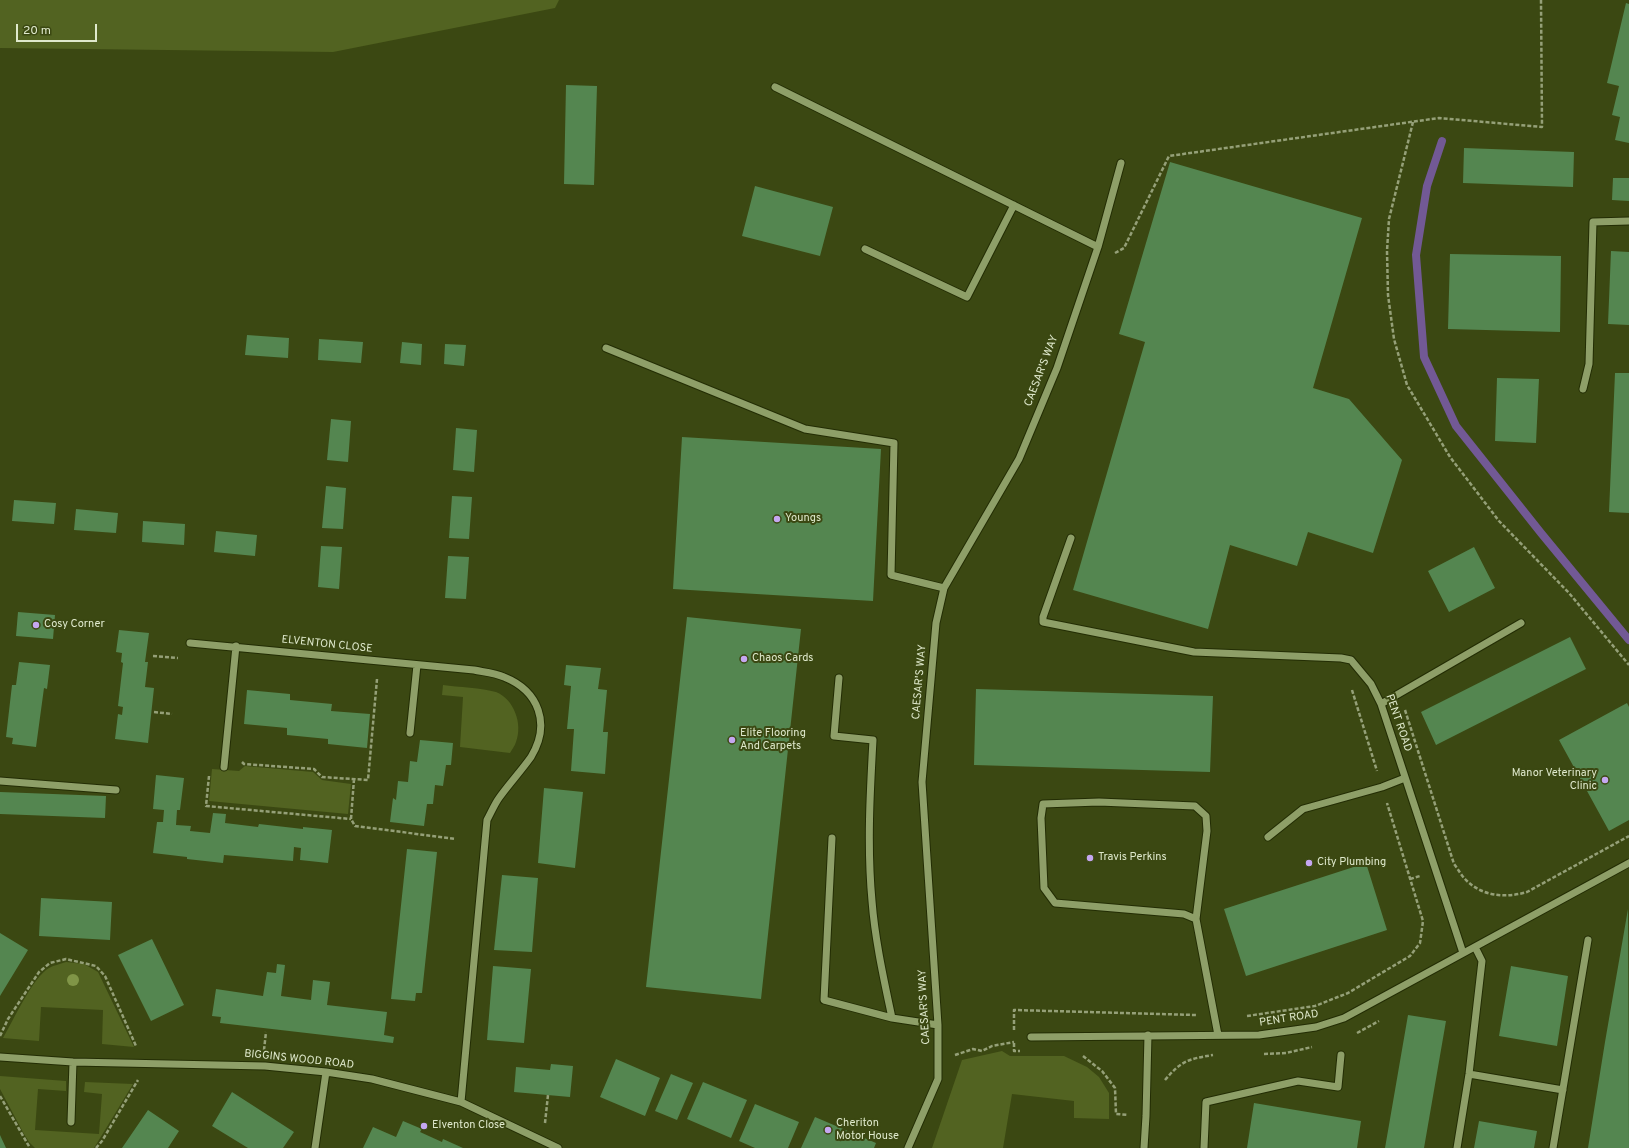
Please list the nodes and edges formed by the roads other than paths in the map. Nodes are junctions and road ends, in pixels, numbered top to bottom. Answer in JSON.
{"nodes":[{"id":1,"x":775,"y":87,"type":"dead end"},
{"id":2,"x":1121,"y":163,"type":"dead end"},
{"id":3,"x":1014,"y":205,"type":"junction"},
{"id":4,"x":1629,"y":221,"type":"edge"},
{"id":5,"x":1098,"y":247,"type":"junction"},
{"id":6,"x":865,"y":249,"type":"dead end"},
{"id":7,"x":606,"y":348,"type":"dead end"},
{"id":8,"x":1583,"y":389,"type":"dead end"},
{"id":9,"x":1071,"y":538,"type":"dead end"},
{"id":10,"x":944,"y":588,"type":"junction"},
{"id":11,"x":1521,"y":623,"type":"dead end"},
{"id":12,"x":190,"y":643,"type":"dead end"},
{"id":13,"x":236,"y":646,"type":"junction"},
{"id":14,"x":417,"y":665,"type":"junction"},
{"id":15,"x":839,"y":678,"type":"dead end"},
{"id":16,"x":1381,"y":704,"type":"junction"},
{"id":17,"x":410,"y":733,"type":"dead end"},
{"id":18,"x":224,"y":767,"type":"dead end"},
{"id":19,"x":1405,"y":778,"type":"junction"},
{"id":20,"x":0,"y":781,"type":"edge"},
{"id":21,"x":116,"y":790,"type":"dead end"},
{"id":22,"x":1268,"y":837,"type":"dead end"},
{"id":23,"x":832,"y":838,"type":"dead end"},
{"id":24,"x":1629,"y":863,"type":"edge"},
{"id":25,"x":1196,"y":919,"type":"junction"},
{"id":26,"x":1588,"y":940,"type":"dead end"},
{"id":27,"x":1475,"y":947,"type":"junction"},
{"id":28,"x":1463,"y":953,"type":"junction"},
{"id":29,"x":892,"y":1018,"type":"junction"},
{"id":30,"x":938,"y":1025,"type":"junction"},
{"id":31,"x":1148,"y":1035,"type":"junction"},
{"id":32,"x":1218,"y":1035,"type":"junction"},
{"id":33,"x":1031,"y":1037,"type":"dead end"},
{"id":34,"x":1342,"y":1055,"type":"dead end"},
{"id":35,"x":0,"y":1057,"type":"edge"},
{"id":36,"x":73,"y":1062,"type":"junction"},
{"id":37,"x":326,"y":1072,"type":"junction"},
{"id":38,"x":1469,"y":1074,"type":"junction"},
{"id":39,"x":1563,"y":1090,"type":"junction"},
{"id":40,"x":461,"y":1102,"type":"junction"},
{"id":41,"x":71,"y":1122,"type":"dead end"},
{"id":42,"x":315,"y":1148,"type":"edge"},
{"id":43,"x":558,"y":1148,"type":"edge"},
{"id":44,"x":908,"y":1148,"type":"edge"},
{"id":45,"x":1144,"y":1148,"type":"edge"},
{"id":46,"x":1204,"y":1148,"type":"edge"},
{"id":47,"x":1457,"y":1148,"type":"edge"},
{"id":48,"x":1553,"y":1148,"type":"edge"}],
"edges":[{"from":1,"to":3,"type":"street"},
{"from":2,"to":5,"type":"street","name":"CAESAR'S WAY"},
{"from":3,"to":5,"type":"street"},
{"from":3,"to":6,"type":"street"},
{"from":4,"to":8,"type":"street"},
{"from":5,"to":10,"type":"street","name":"CAESAR'S WAY"},
{"from":7,"to":10,"type":"street"},
{"from":9,"to":16,"type":"street","name":"PENT ROAD"},
{"from":10,"to":30,"type":"street","name":"CAESAR'S WAY"},
{"from":11,"to":16,"type":"street"},
{"from":12,"to":13,"type":"street","name":"ELVENTON CLOSE"},
{"from":13,"to":14,"type":"street","name":"ELVENTON CLOSE"},
{"from":13,"to":18,"type":"street"},
{"from":14,"to":17,"type":"street"},
{"from":14,"to":40,"type":"street","name":"ELVENTON CLOSE"},
{"from":15,"to":29,"type":"street"},
{"from":16,"to":19,"type":"street","name":"PENT ROAD"},
{"from":19,"to":22,"type":"street"},
{"from":19,"to":28,"type":"street","name":"PENT ROAD"},
{"from":20,"to":21,"type":"street"},
{"from":23,"to":29,"type":"street"},
{"from":24,"to":27,"type":"street","name":"PENT ROAD"},
{"from":25,"to":25,"type":"street"},
{"from":25,"to":32,"type":"street"},
{"from":26,"to":39,"type":"street"},
{"from":27,"to":28,"type":"street","name":"PENT ROAD"},
{"from":27,"to":38,"type":"street"},
{"from":28,"to":32,"type":"street","name":"PENT ROAD"},
{"from":29,"to":30,"type":"street"},
{"from":30,"to":44,"type":"street","name":"CAESAR'S WAY"},
{"from":31,"to":32,"type":"street","name":"PENT ROAD"},
{"from":31,"to":33,"type":"street","name":"PENT ROAD"},
{"from":31,"to":45,"type":"street"},
{"from":34,"to":46,"type":"street"},
{"from":35,"to":36,"type":"street","name":"BIGGINS WOOD ROAD"},
{"from":36,"to":37,"type":"street","name":"BIGGINS WOOD ROAD"},
{"from":36,"to":41,"type":"street"},
{"from":37,"to":40,"type":"street","name":"BIGGINS WOOD ROAD"},
{"from":37,"to":42,"type":"street"},
{"from":38,"to":39,"type":"street"},
{"from":38,"to":47,"type":"street"},
{"from":39,"to":48,"type":"street"},
{"from":40,"to":43,"type":"street","name":"BIGGINS WOOD ROAD"}]}
